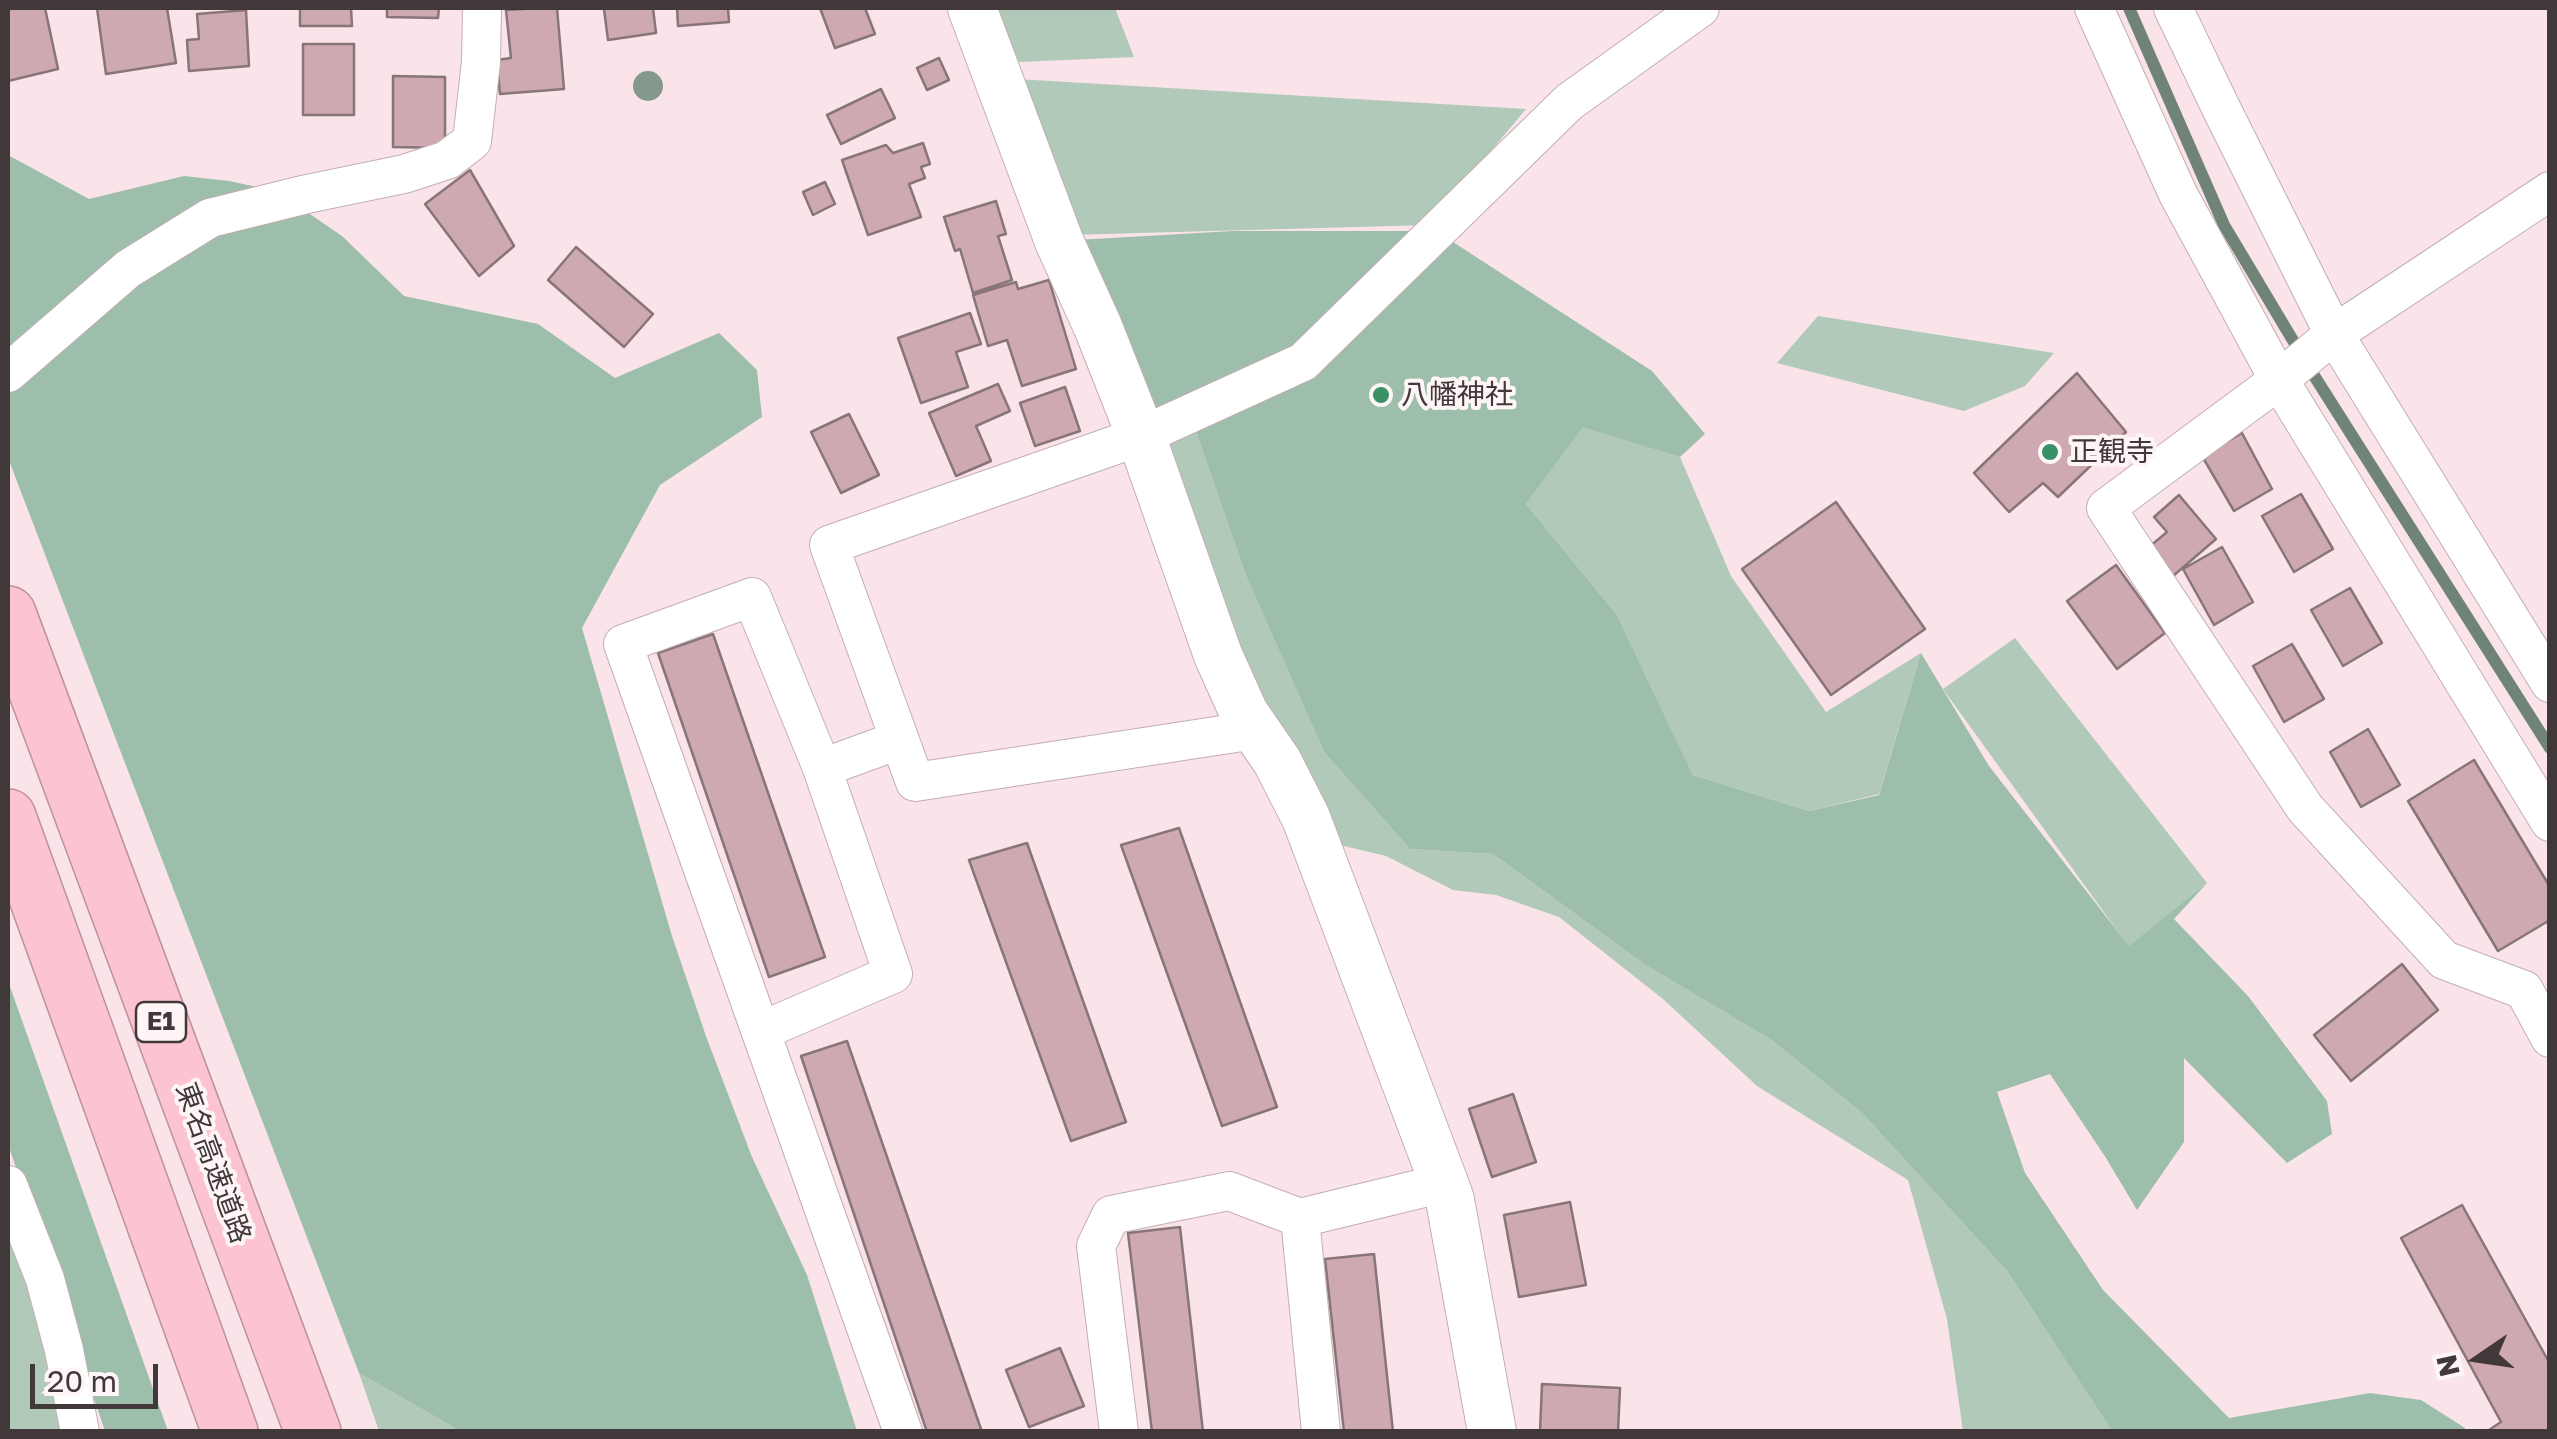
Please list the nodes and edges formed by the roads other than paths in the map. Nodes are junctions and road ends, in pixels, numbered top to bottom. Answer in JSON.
{"nodes":[{"id":1,"x":482,"y":8,"type":"edge"},
{"id":2,"x":972,"y":8,"type":"edge"},
{"id":3,"x":1700,"y":8,"type":"edge"},
{"id":4,"x":2094,"y":8,"type":"edge"},
{"id":5,"x":2174,"y":8,"type":"edge"},
{"id":6,"x":2550,"y":190,"type":"edge"},
{"id":7,"x":2328,"y":338,"type":"junction"},
{"id":8,"x":8,"y":373,"type":"edge"},
{"id":9,"x":2284,"y":376,"type":"junction"},
{"id":10,"x":1141,"y":436,"type":"junction"},
{"id":11,"x":8,"y":614,"type":"edge"},
{"id":12,"x":2550,"y":684,"type":"edge"},
{"id":13,"x":1255,"y":730,"type":"junction"},
{"id":14,"x":900,"y":740,"type":"junction"},
{"id":15,"x":822,"y":768,"type":"junction"},
{"id":16,"x":8,"y":817,"type":"edge"},
{"id":17,"x":2550,"y":822,"type":"edge"},
{"id":18,"x":760,"y":1030,"type":"junction"},
{"id":19,"x":2550,"y":1038,"type":"edge"},
{"id":20,"x":1444,"y":1183,"type":"junction"},
{"id":21,"x":8,"y":1185,"type":"edge"},
{"id":22,"x":1300,"y":1218,"type":"junction"},
{"id":23,"x":1114,"y":1430,"type":"edge"},
{"id":24,"x":80,"y":1432,"type":"edge"},
{"id":25,"x":230,"y":1432,"type":"edge"},
{"id":26,"x":313,"y":1432,"type":"edge"},
{"id":27,"x":903,"y":1432,"type":"edge"},
{"id":28,"x":1321,"y":1432,"type":"edge"},
{"id":29,"x":1492,"y":1432,"type":"edge"}],
"edges":[{"from":1,"to":8,"type":"street"},
{"from":2,"to":10,"type":"street"},
{"from":3,"to":10,"type":"street"},
{"from":4,"to":9,"type":"street"},
{"from":5,"to":7,"type":"street"},
{"from":6,"to":7,"type":"street"},
{"from":7,"to":9,"type":"street"},
{"from":7,"to":12,"type":"street"},
{"from":9,"to":17,"type":"street"},
{"from":9,"to":19,"type":"street"},
{"from":10,"to":13,"type":"street"},
{"from":10,"to":14,"type":"street"},
{"from":11,"to":26,"type":"highway","name":"東名高速道路","number":"E1"},
{"from":13,"to":14,"type":"street"},
{"from":13,"to":20,"type":"street"},
{"from":14,"to":15,"type":"street"},
{"from":15,"to":18,"type":"street"},
{"from":15,"to":18,"type":"street"},
{"from":16,"to":25,"type":"highway"},
{"from":18,"to":27,"type":"street"},
{"from":20,"to":22,"type":"street"},
{"from":20,"to":29,"type":"street"},
{"from":21,"to":24,"type":"street"},
{"from":22,"to":23,"type":"street"},
{"from":22,"to":28,"type":"street"}]}
